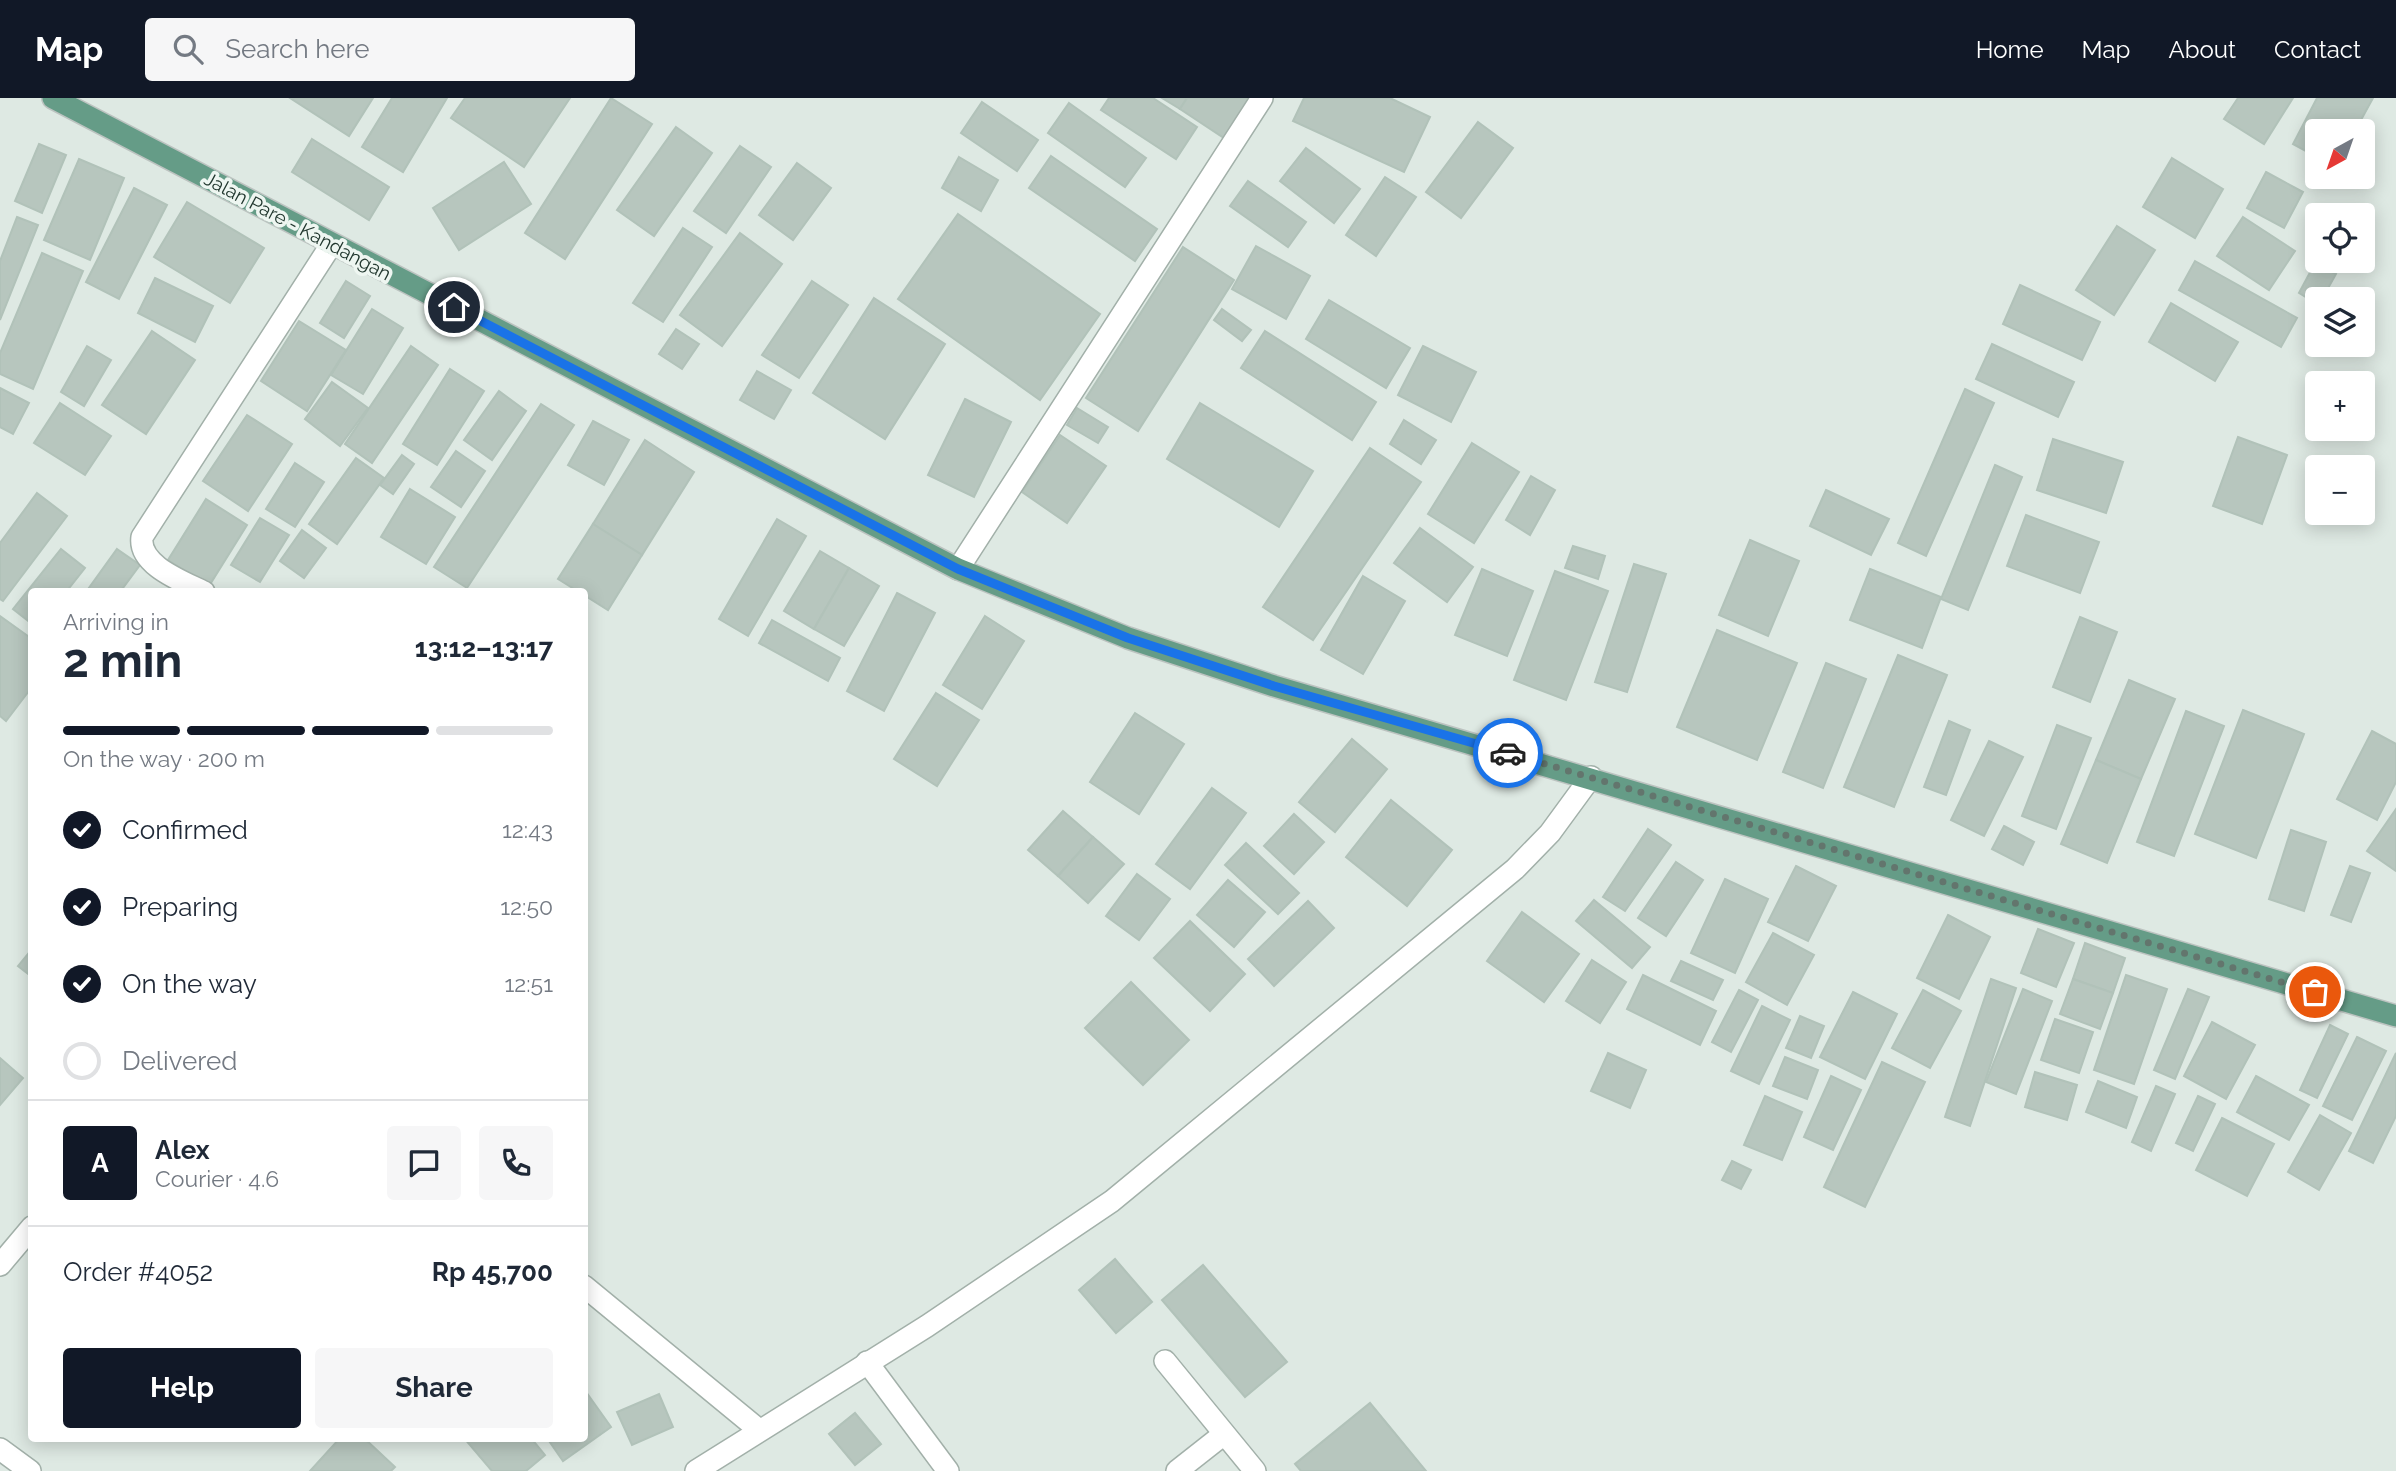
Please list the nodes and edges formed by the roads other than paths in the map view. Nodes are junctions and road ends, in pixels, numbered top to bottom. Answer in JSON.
{"nodes":[{"id":1,"x":53,"y":98,"type":"edge"},
{"id":2,"x":1262,"y":98,"type":"edge"},
{"id":3,"x":331,"y":244,"type":"junction"},
{"id":4,"x":958,"y":569,"type":"junction"},
{"id":5,"x":197,"y":588,"type":"edge"},
{"id":6,"x":1591,"y":777,"type":"junction"},
{"id":7,"x":2396,"y":1016,"type":"edge"},
{"id":8,"x":28,"y":1232,"type":"edge"},
{"id":9,"x":0,"y":1265,"type":"edge"},
{"id":10,"x":588,"y":1289,"type":"edge"},
{"id":11,"x":1165,"y":1361,"type":"dead end"},
{"id":12,"x":867,"y":1362,"type":"junction"},
{"id":13,"x":759,"y":1430,"type":"junction"},
{"id":14,"x":1224,"y":1434,"type":"junction"},
{"id":15,"x":0,"y":1449,"type":"edge"},
{"id":16,"x":30,"y":1471,"type":"edge"},
{"id":17,"x":696,"y":1471,"type":"edge"},
{"id":18,"x":948,"y":1471,"type":"edge"},
{"id":19,"x":1177,"y":1471,"type":"edge"},
{"id":20,"x":1255,"y":1471,"type":"edge"}],
"edges":[{"from":1,"to":3,"type":"main road","name":"Jalan Pare - Kandangan"},
{"from":2,"to":4,"type":"street"},
{"from":3,"to":4,"type":"main road","name":"Jalan Pare - Kandangan"},
{"from":3,"to":5,"type":"street"},
{"from":4,"to":6,"type":"main road","name":"Jalan Pare - Kandangan"},
{"from":6,"to":7,"type":"main road","name":"Jalan Pare - Kandangan"},
{"from":6,"to":12,"type":"street"},
{"from":8,"to":9,"type":"street"},
{"from":10,"to":13,"type":"street"},
{"from":11,"to":14,"type":"street"},
{"from":12,"to":13,"type":"street"},
{"from":12,"to":18,"type":"street"},
{"from":13,"to":17,"type":"street"},
{"from":14,"to":19,"type":"street"},
{"from":14,"to":20,"type":"street"},
{"from":15,"to":16,"type":"street"}]}
